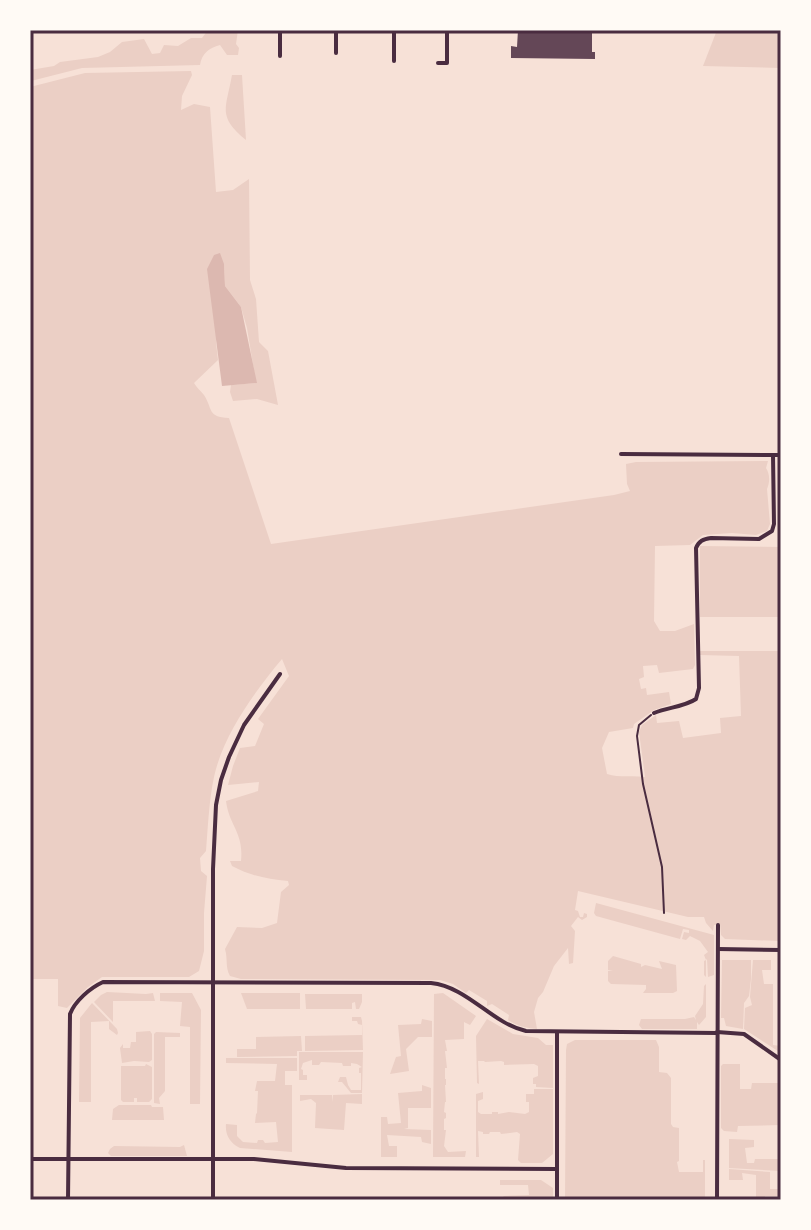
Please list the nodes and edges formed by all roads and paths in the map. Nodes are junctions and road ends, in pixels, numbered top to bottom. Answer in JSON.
{"nodes":[{"id":1,"x":280,"y":30,"type":"edge"},
{"id":2,"x":336,"y":30,"type":"edge"},
{"id":3,"x":394,"y":30,"type":"edge"},
{"id":4,"x":447,"y":30,"type":"edge"},
{"id":5,"x":336,"y":53,"type":"dead end"},
{"id":6,"x":280,"y":56,"type":"dead end"},
{"id":7,"x":394,"y":61,"type":"dead end"},
{"id":8,"x":438,"y":63,"type":"dead end"},
{"id":9,"x":621,"y":454,"type":"dead end"},
{"id":10,"x":773,"y":455,"type":"junction"},
{"id":11,"x":781,"y":455,"type":"edge"},
{"id":12,"x":280,"y":674,"type":"dead end"},
{"id":13,"x":654,"y":713,"type":"joint"},
{"id":14,"x":664,"y":913,"type":"dead end"},
{"id":15,"x":718,"y":925,"type":"dead end"},
{"id":16,"x":718,"y":949,"type":"junction"},
{"id":17,"x":781,"y":950,"type":"edge"},
{"id":18,"x":214,"y":982,"type":"junction"},
{"id":19,"x":557,"y":1032,"type":"junction"},
{"id":20,"x":717,"y":1032,"type":"junction"},
{"id":21,"x":781,"y":1060,"type":"edge"},
{"id":22,"x":30,"y":1159,"type":"edge"},
{"id":23,"x":68,"y":1159,"type":"junction"},
{"id":24,"x":213,"y":1160,"type":"junction"},
{"id":25,"x":557,"y":1169,"type":"junction"},
{"id":26,"x":68,"y":1200,"type":"edge"},
{"id":27,"x":213,"y":1200,"type":"edge"},
{"id":28,"x":557,"y":1200,"type":"edge"},
{"id":29,"x":717,"y":1200,"type":"edge"}],
"edges":[{"from":1,"to":6,"type":"street"},
{"from":2,"to":5,"type":"street"},
{"from":3,"to":7,"type":"street"},
{"from":4,"to":8,"type":"street"},
{"from":9,"to":10,"type":"street"},
{"from":10,"to":11,"type":"street"},
{"from":10,"to":13,"type":"street"},
{"from":12,"to":18,"type":"street"},
{"from":13,"to":14,"type":"path"},
{"from":15,"to":16,"type":"street"},
{"from":16,"to":17,"type":"street"},
{"from":16,"to":20,"type":"street"},
{"from":18,"to":19,"type":"street"},
{"from":18,"to":23,"type":"street"},
{"from":18,"to":24,"type":"street"},
{"from":19,"to":20,"type":"street"},
{"from":19,"to":25,"type":"street"},
{"from":20,"to":21,"type":"street"},
{"from":20,"to":29,"type":"street"},
{"from":22,"to":23,"type":"street"},
{"from":23,"to":24,"type":"street"},
{"from":23,"to":26,"type":"street"},
{"from":24,"to":25,"type":"street"},
{"from":24,"to":27,"type":"street"},
{"from":25,"to":28,"type":"street"}]}
